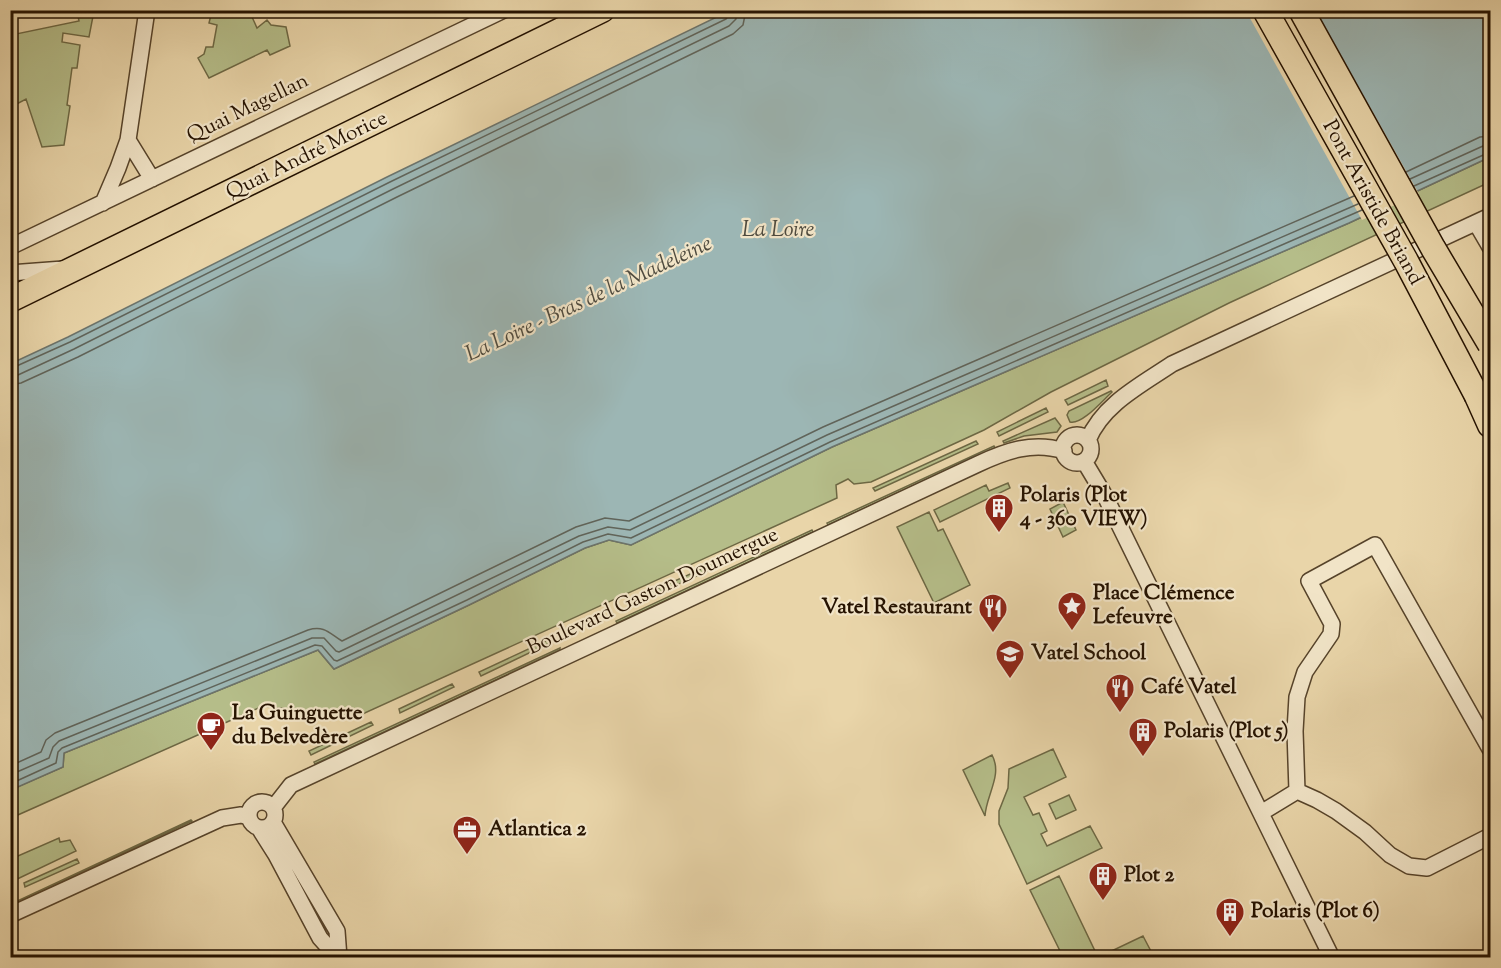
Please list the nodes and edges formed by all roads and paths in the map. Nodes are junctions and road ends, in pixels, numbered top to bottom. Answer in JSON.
{"nodes":[{"id":1,"x":147,"y":10,"type":"edge"},
{"id":2,"x":504,"y":10,"type":"edge"},
{"id":3,"x":602,"y":10,"type":"edge"},
{"id":4,"x":1265,"y":10,"type":"edge"},
{"id":5,"x":1301,"y":10,"type":"edge"},
{"id":6,"x":128,"y":140,"type":"junction"},
{"id":7,"x":152,"y":179,"type":"junction"},
{"id":8,"x":103,"y":203,"type":"junction"},
{"id":9,"x":1483,"y":219,"type":"edge"},
{"id":10,"x":10,"y":247,"type":"edge"},
{"id":11,"x":1491,"y":247,"type":"edge"},
{"id":12,"x":72,"y":269,"type":"junction"},
{"id":13,"x":10,"y":273,"type":"edge"},
{"id":14,"x":10,"y":300,"type":"edge"},
{"id":15,"x":1491,"y":344,"type":"edge"},
{"id":16,"x":1491,"y":425,"type":"edge"},
{"id":17,"x":1088,"y":440,"type":"junction"},
{"id":18,"x":1064,"y":451,"type":"junction"},
{"id":19,"x":1084,"y":461,"type":"junction"},
{"id":20,"x":1491,"y":749,"type":"edge"},
{"id":21,"x":1297,"y":791,"type":"junction"},
{"id":22,"x":1261,"y":813,"type":"junction"},
{"id":23,"x":264,"y":819,"type":"junction"},
{"id":24,"x":1491,"y":836,"type":"edge"},
{"id":25,"x":10,"y":915,"type":"edge"},
{"id":26,"x":338,"y":957,"type":"edge"},
{"id":27,"x":1332,"y":957,"type":"edge"}],
"edges":[{"from":1,"to":6,"type":"street"},
{"from":2,"to":7,"type":"street","name":"Quai Magellan"},
{"from":3,"to":12,"type":"main road","name":"Quai André Morice"},
{"from":4,"to":16,"type":"main road","name":"Pont Aristide Briand","bridge":true},
{"from":5,"to":15,"type":"main road","name":"Pont Aristide Briand","bridge":true},
{"from":6,"to":7,"type":"street"},
{"from":6,"to":8,"type":"street"},
{"from":7,"to":8,"type":"street","name":"Quai Magellan"},
{"from":8,"to":10,"type":"street","name":"Quai Magellan"},
{"from":9,"to":11,"type":"street"},
{"from":9,"to":17,"type":"street"},
{"from":12,"to":13,"type":"street"},
{"from":12,"to":14,"type":"main road","name":"Quai André Morice"},
{"from":17,"to":18,"type":"street"},
{"from":17,"to":19,"type":"street"},
{"from":18,"to":19,"type":"street"},
{"from":18,"to":23,"type":"street","name":"Boulevard Gaston Doumergue"},
{"from":19,"to":22,"type":"street"},
{"from":20,"to":21,"type":"street"},
{"from":21,"to":22,"type":"street"},
{"from":21,"to":24,"type":"street"},
{"from":22,"to":27,"type":"street"},
{"from":23,"to":25,"type":"street"},
{"from":23,"to":26,"type":"street"}]}
